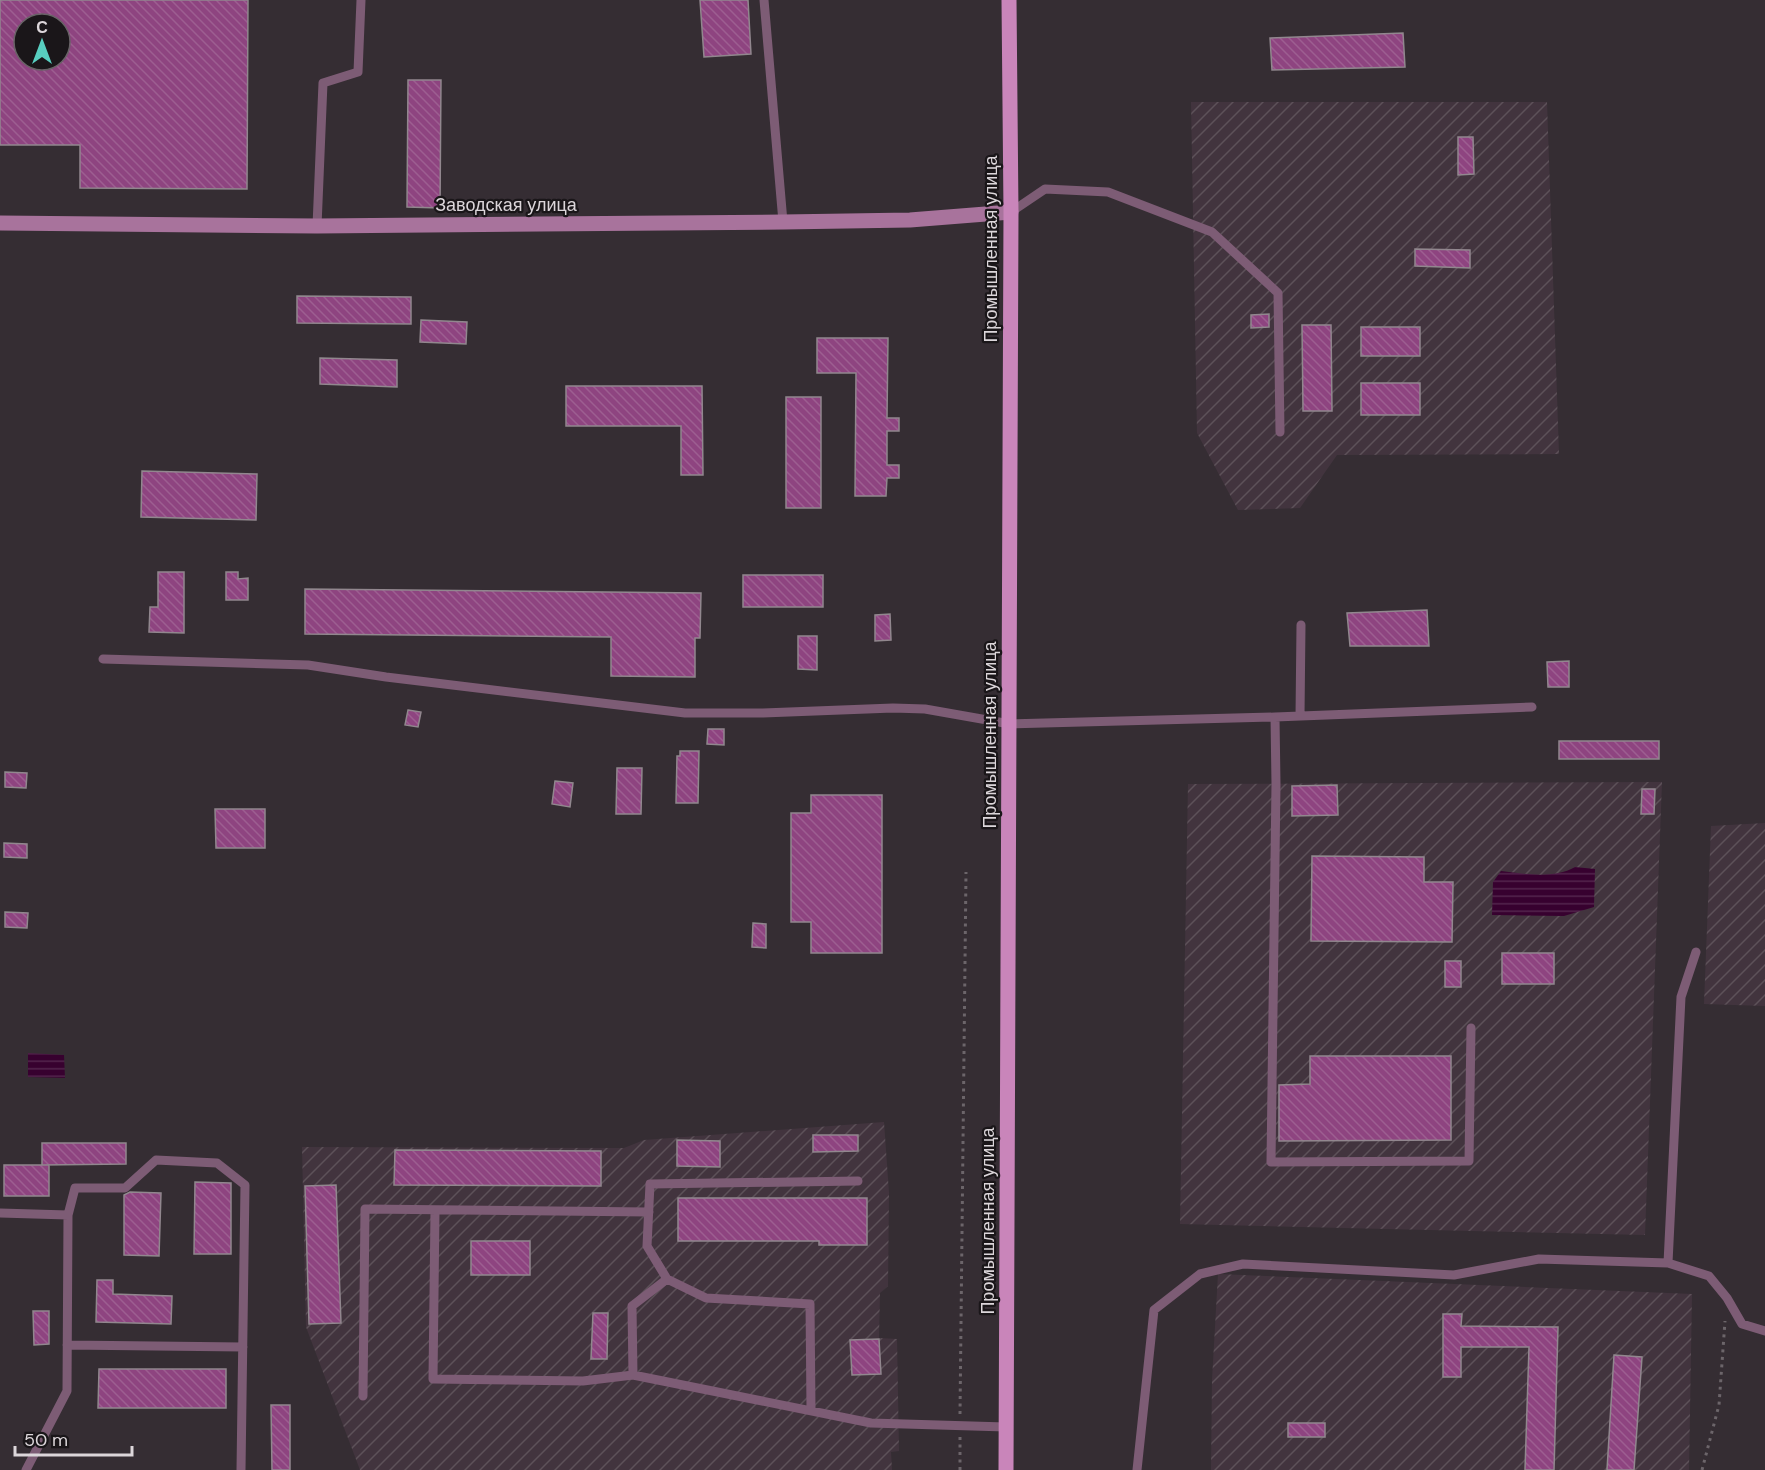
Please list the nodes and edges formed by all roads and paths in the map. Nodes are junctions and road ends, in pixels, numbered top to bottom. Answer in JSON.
{"nodes":[{"id":1,"x":361,"y":0,"type":"edge"},
{"id":2,"x":764,"y":0,"type":"edge"},
{"id":3,"x":1009,"y":0,"type":"edge"},
{"id":4,"x":1011,"y":212,"type":"junction"},
{"id":5,"x":783,"y":222,"type":"junction"},
{"id":6,"x":0,"y":223,"type":"edge"},
{"id":7,"x":316,"y":226,"type":"junction"},
{"id":8,"x":1280,"y":432,"type":"dead end"},
{"id":9,"x":1301,"y":625,"type":"dead end"},
{"id":10,"x":103,"y":659,"type":"dead end"},
{"id":11,"x":1533,"y":707,"type":"dead end"},
{"id":12,"x":1300,"y":716,"type":"junction"},
{"id":13,"x":1275,"y":717,"type":"junction"},
{"id":14,"x":1010,"y":724,"type":"junction"},
{"id":15,"x":966,"y":872,"type":"dead end"},
{"id":16,"x":1696,"y":952,"type":"dead end"},
{"id":17,"x":1471,"y":1028,"type":"dead end"},
{"id":18,"x":858,"y":1181,"type":"dead end"},
{"id":19,"x":435,"y":1210,"type":"junction"},
{"id":20,"x":649,"y":1212,"type":"junction"},
{"id":21,"x":0,"y":1213,"type":"edge"},
{"id":22,"x":68,"y":1215,"type":"junction"},
{"id":23,"x":1668,"y":1263,"type":"junction"},
{"id":24,"x":668,"y":1279,"type":"junction"},
{"id":25,"x":1727,"y":1298,"type":"junction"},
{"id":26,"x":1765,"y":1331,"type":"edge"},
{"id":27,"x":68,"y":1345,"type":"junction"},
{"id":28,"x":243,"y":1347,"type":"junction"},
{"id":29,"x":633,"y":1375,"type":"junction"},
{"id":30,"x":363,"y":1396,"type":"dead end"},
{"id":31,"x":811,"y":1410,"type":"junction"},
{"id":32,"x":960,"y":1425,"type":"junction"},
{"id":33,"x":1006,"y":1427,"type":"junction"},
{"id":34,"x":26,"y":1470,"type":"edge"},
{"id":35,"x":241,"y":1470,"type":"edge"},
{"id":36,"x":960,"y":1470,"type":"edge"},
{"id":37,"x":1006,"y":1470,"type":"edge"},
{"id":38,"x":1137,"y":1470,"type":"edge"},
{"id":39,"x":1702,"y":1470,"type":"edge"}],
"edges":[{"from":1,"to":7,"type":"lane"},
{"from":2,"to":5,"type":"lane"},
{"from":3,"to":4,"type":"main road","name":"Промышленная улица"},
{"from":4,"to":5,"type":"street","name":"Заводская улица"},
{"from":4,"to":8,"type":"lane"},
{"from":4,"to":14,"type":"main road","name":"Промышленная улица"},
{"from":5,"to":7,"type":"street","name":"Заводская улица"},
{"from":6,"to":7,"type":"street","name":"Заводская улица"},
{"from":9,"to":12,"type":"lane"},
{"from":10,"to":14,"type":"lane"},
{"from":11,"to":12,"type":"lane"},
{"from":12,"to":13,"type":"lane"},
{"from":13,"to":14,"type":"lane"},
{"from":13,"to":17,"type":"lane"},
{"from":14,"to":33,"type":"main road","name":"Промышленная улица"},
{"from":15,"to":32,"type":"path"},
{"from":16,"to":23,"type":"lane"},
{"from":18,"to":20,"type":"lane"},
{"from":19,"to":20,"type":"lane"},
{"from":19,"to":29,"type":"lane"},
{"from":19,"to":30,"type":"lane"},
{"from":20,"to":24,"type":"lane"},
{"from":21,"to":22,"type":"lane"},
{"from":22,"to":27,"type":"lane"},
{"from":22,"to":28,"type":"lane"},
{"from":23,"to":25,"type":"lane"},
{"from":23,"to":38,"type":"lane"},
{"from":24,"to":29,"type":"lane"},
{"from":24,"to":31,"type":"lane"},
{"from":25,"to":26,"type":"lane"},
{"from":25,"to":39,"type":"path"},
{"from":27,"to":28,"type":"lane"},
{"from":27,"to":34,"type":"lane"},
{"from":28,"to":35,"type":"lane"},
{"from":29,"to":31,"type":"lane"},
{"from":31,"to":32,"type":"lane"},
{"from":32,"to":33,"type":"lane"},
{"from":32,"to":36,"type":"path"},
{"from":33,"to":37,"type":"main road","name":"Промышленная улица"}]}
